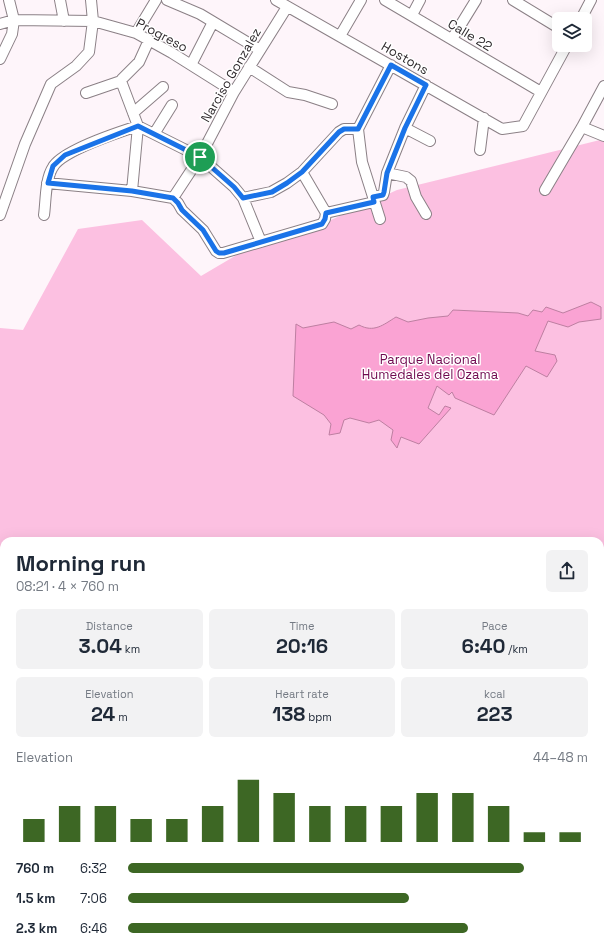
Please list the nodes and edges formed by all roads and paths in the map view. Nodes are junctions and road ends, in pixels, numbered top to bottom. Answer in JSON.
{"nodes":[{"id":1,"x":9,"y":0,"type":"edge"},
{"id":2,"x":60,"y":0,"type":"edge"},
{"id":3,"x":91,"y":0,"type":"edge"},
{"id":4,"x":156,"y":0,"type":"edge"},
{"id":5,"x":166,"y":0,"type":"edge"},
{"id":6,"x":276,"y":0,"type":"edge"},
{"id":7,"x":361,"y":0,"type":"edge"},
{"id":8,"x":386,"y":0,"type":"edge"},
{"id":9,"x":420,"y":0,"type":"edge"},
{"id":10,"x":476,"y":0,"type":"edge"},
{"id":11,"x":513,"y":0,"type":"edge"},
{"id":12,"x":591,"y":0,"type":"edge"},
{"id":13,"x":287,"y":7,"type":"junction"},
{"id":14,"x":585,"y":12,"type":"edge"},
{"id":15,"x":412,"y":15,"type":"junction"},
{"id":16,"x":14,"y":20,"type":"junction"},
{"id":17,"x":64,"y":21,"type":"junction"},
{"id":18,"x":93,"y":21,"type":"junction"},
{"id":19,"x":213,"y":22,"type":"junction"},
{"id":20,"x":0,"y":24,"type":"edge"},
{"id":21,"x":552,"y":24,"type":"edge"},
{"id":22,"x":136,"y":34,"type":"junction"},
{"id":23,"x":340,"y":36,"type":"junction"},
{"id":24,"x":149,"y":40,"type":"junction"},
{"id":25,"x":452,"y":40,"type":"junction"},
{"id":26,"x":260,"y":50,"type":"junction"},
{"id":27,"x":563,"y":52,"type":"edge"},
{"id":28,"x":0,"y":59,"type":"edge"},
{"id":29,"x":191,"y":65,"type":"junction"},
{"id":30,"x":391,"y":65,"type":"junction"},
{"id":31,"x":249,"y":68,"type":"junction"},
{"id":32,"x":122,"y":81,"type":"junction"},
{"id":33,"x":426,"y":85,"type":"junction"},
{"id":34,"x":604,"y":86,"type":"edge"},
{"id":35,"x":163,"y":87,"type":"dead end"},
{"id":36,"x":234,"y":92,"type":"junction"},
{"id":37,"x":541,"y":92,"type":"junction"},
{"id":38,"x":86,"y":94,"type":"dead end"},
{"id":39,"x":332,"y":104,"type":"dead end"},
{"id":40,"x":172,"y":105,"type":"dead end"},
{"id":41,"x":133,"y":113,"type":"junction"},
{"id":42,"x":484,"y":118,"type":"junction"},
{"id":43,"x":138,"y":126,"type":"junction"},
{"id":44,"x":582,"y":127,"type":"junction"},
{"id":45,"x":405,"y":128,"type":"junction"},
{"id":46,"x":358,"y":129,"type":"junction"},
{"id":47,"x":154,"y":134,"type":"junction"},
{"id":48,"x":604,"y":136,"type":"edge"},
{"id":49,"x":430,"y":141,"type":"dead end"},
{"id":50,"x":480,"y":150,"type":"dead end"},
{"id":51,"x":200,"y":157,"type":"junction"},
{"id":52,"x":302,"y":172,"type":"junction"},
{"id":53,"x":387,"y":173,"type":"junction"},
{"id":54,"x":48,"y":183,"type":"junction"},
{"id":55,"x":545,"y":190,"type":"dead end"},
{"id":56,"x":132,"y":191,"type":"junction"},
{"id":57,"x":173,"y":198,"type":"junction"},
{"id":58,"x":243,"y":198,"type":"junction"},
{"id":59,"x":374,"y":200,"type":"junction"},
{"id":60,"x":326,"y":213,"type":"junction"},
{"id":61,"x":426,"y":214,"type":"dead end"},
{"id":62,"x":0,"y":215,"type":"edge"},
{"id":63,"x":44,"y":215,"type":"dead end"},
{"id":64,"x":380,"y":219,"type":"dead end"},
{"id":65,"x":261,"y":242,"type":"junction"}],
"edges":[{"from":1,"to":16,"type":"street"},
{"from":2,"to":17,"type":"street"},
{"from":3,"to":18,"type":"street"},
{"from":4,"to":22,"type":"street"},
{"from":5,"to":19,"type":"street"},
{"from":6,"to":13,"type":"street","name":"Hostons"},
{"from":7,"to":23,"type":"street"},
{"from":8,"to":15,"type":"street","name":"Calle 22"},
{"from":9,"to":15,"type":"street"},
{"from":10,"to":25,"type":"street"},
{"from":11,"to":21,"type":"street"},
{"from":12,"to":14,"type":"street"},
{"from":13,"to":23,"type":"street","name":"Hostons"},
{"from":13,"to":26,"type":"street","name":"Narciso Gonzalez"},
{"from":15,"to":25,"type":"street","name":"Calle 22"},
{"from":16,"to":17,"type":"street","name":"Progreso"},
{"from":16,"to":20,"type":"street","name":"Progreso"},
{"from":16,"to":28,"type":"street"},
{"from":17,"to":18,"type":"street","name":"Progreso"},
{"from":18,"to":22,"type":"street","name":"Progreso"},
{"from":18,"to":62,"type":"street"},
{"from":19,"to":26,"type":"street"},
{"from":19,"to":29,"type":"street"},
{"from":22,"to":24,"type":"street","name":"Progreso"},
{"from":23,"to":30,"type":"street","name":"Hostons"},
{"from":24,"to":29,"type":"street","name":"Progreso"},
{"from":24,"to":32,"type":"street"},
{"from":25,"to":37,"type":"street","name":"Calle 22"},
{"from":26,"to":31,"type":"street","name":"Narciso Gonzalez"},
{"from":27,"to":37,"type":"street"},
{"from":29,"to":36,"type":"street","name":"Progreso"},
{"from":30,"to":33,"type":"street","name":"Hostons"},
{"from":30,"to":46,"type":"street"},
{"from":31,"to":36,"type":"street","name":"Narciso Gonzalez"},
{"from":31,"to":39,"type":"street"},
{"from":32,"to":38,"type":"street"},
{"from":32,"to":41,"type":"street"},
{"from":33,"to":42,"type":"street","name":"Hostons"},
{"from":33,"to":45,"type":"street"},
{"from":34,"to":44,"type":"street"},
{"from":35,"to":41,"type":"street"},
{"from":36,"to":51,"type":"street","name":"Narciso Gonzalez"},
{"from":37,"to":42,"type":"street","name":"Hostons"},
{"from":40,"to":47,"type":"street"},
{"from":41,"to":43,"type":"street"},
{"from":42,"to":50,"type":"street"},
{"from":43,"to":47,"type":"street"},
{"from":43,"to":54,"type":"street"},
{"from":43,"to":56,"type":"street"},
{"from":44,"to":48,"type":"street"},
{"from":44,"to":55,"type":"street"},
{"from":45,"to":49,"type":"street"},
{"from":45,"to":53,"type":"street"},
{"from":46,"to":52,"type":"street"},
{"from":46,"to":59,"type":"street"},
{"from":47,"to":51,"type":"street"},
{"from":51,"to":57,"type":"street","name":"Narciso Gonzalez"},
{"from":51,"to":58,"type":"street"},
{"from":52,"to":58,"type":"street"},
{"from":52,"to":60,"type":"street"},
{"from":53,"to":59,"type":"street"},
{"from":53,"to":61,"type":"street"},
{"from":54,"to":56,"type":"street"},
{"from":54,"to":63,"type":"street"},
{"from":56,"to":57,"type":"street"},
{"from":57,"to":65,"type":"street"},
{"from":58,"to":65,"type":"street"},
{"from":59,"to":60,"type":"street"},
{"from":59,"to":64,"type":"street"},
{"from":60,"to":65,"type":"street"}]}
